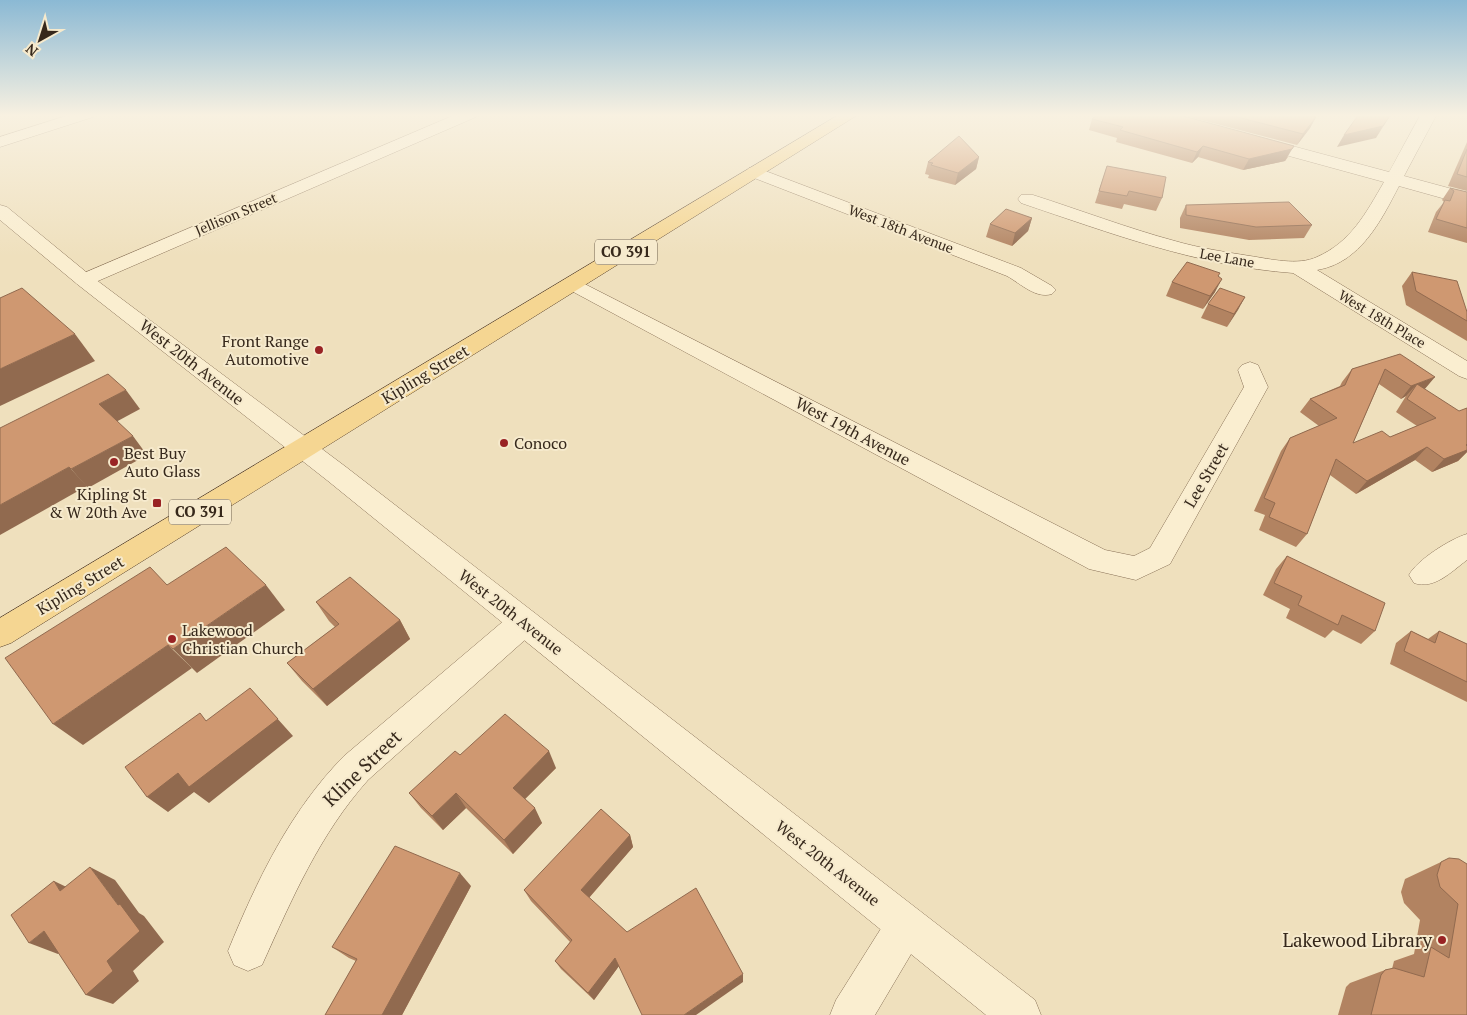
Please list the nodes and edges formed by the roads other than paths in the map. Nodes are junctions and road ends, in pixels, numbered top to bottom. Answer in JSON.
{"nodes":[{"id":1,"x":360,"y":161,"type":"edge"},
{"id":2,"x":773,"y":161,"type":"edge"},
{"id":3,"x":1329,"y":161,"type":"edge"},
{"id":4,"x":1403,"y":161,"type":"edge"},
{"id":5,"x":755,"y":172,"type":"junction"},
{"id":6,"x":1394,"y":179,"type":"junction"},
{"id":7,"x":1027,"y":199,"type":"dead end"},
{"id":8,"x":1467,"y":199,"type":"edge"},
{"id":9,"x":0,"y":211,"type":"edge"},
{"id":10,"x":1298,"y":267,"type":"junction"},
{"id":11,"x":84,"y":280,"type":"junction"},
{"id":12,"x":573,"y":284,"type":"junction"},
{"id":13,"x":1044,"y":290,"type":"dead end"},
{"id":14,"x":1250,"y":370,"type":"dead end"},
{"id":15,"x":1467,"y":371,"type":"edge"},
{"id":16,"x":304,"y":448,"type":"junction"},
{"id":17,"x":1467,"y":545,"type":"edge"},
{"id":18,"x":1136,"y":568,"type":"joint"},
{"id":19,"x":1424,"y":576,"type":"dead end"},
{"id":20,"x":524,"y":622,"type":"junction"},
{"id":21,"x":0,"y":634,"type":"edge"},
{"id":22,"x":906,"y":925,"type":"junction"},
{"id":23,"x":248,"y":951,"type":"dead end"},
{"id":24,"x":851,"y":1015,"type":"edge"},
{"id":25,"x":1020,"y":1015,"type":"edge"}],
"edges":[{"from":1,"to":11,"type":"street","name":"Jellison Street"},
{"from":2,"to":5,"type":"main road","name":"Kipling Street","number":"CO 391"},
{"from":3,"to":6,"type":"street"},
{"from":4,"to":6,"type":"street"},
{"from":5,"to":12,"type":"main road","name":"Kipling Street","number":"CO 391"},
{"from":5,"to":13,"type":"street","name":"West 18th Avenue"},
{"from":6,"to":8,"type":"street"},
{"from":6,"to":10,"type":"street","name":"Lee Lane"},
{"from":7,"to":10,"type":"street","name":"Lee Lane"},
{"from":9,"to":11,"type":"street","name":"West 20th Avenue"},
{"from":10,"to":15,"type":"street","name":"West 18th Place"},
{"from":11,"to":16,"type":"street","name":"West 20th Avenue"},
{"from":12,"to":16,"type":"main road","name":"Kipling Street","number":"CO 391"},
{"from":12,"to":18,"type":"street","name":"West 19th Avenue"},
{"from":14,"to":18,"type":"street","name":"Lee Street"},
{"from":16,"to":20,"type":"street","name":"West 20th Avenue"},
{"from":16,"to":21,"type":"main road","name":"Kipling Street","number":"CO 391"},
{"from":17,"to":19,"type":"street"},
{"from":20,"to":22,"type":"street","name":"West 20th Avenue"},
{"from":20,"to":23,"type":"street","name":"Kline Street"},
{"from":22,"to":24,"type":"street"},
{"from":22,"to":25,"type":"street","name":"West 20th Avenue"}]}
